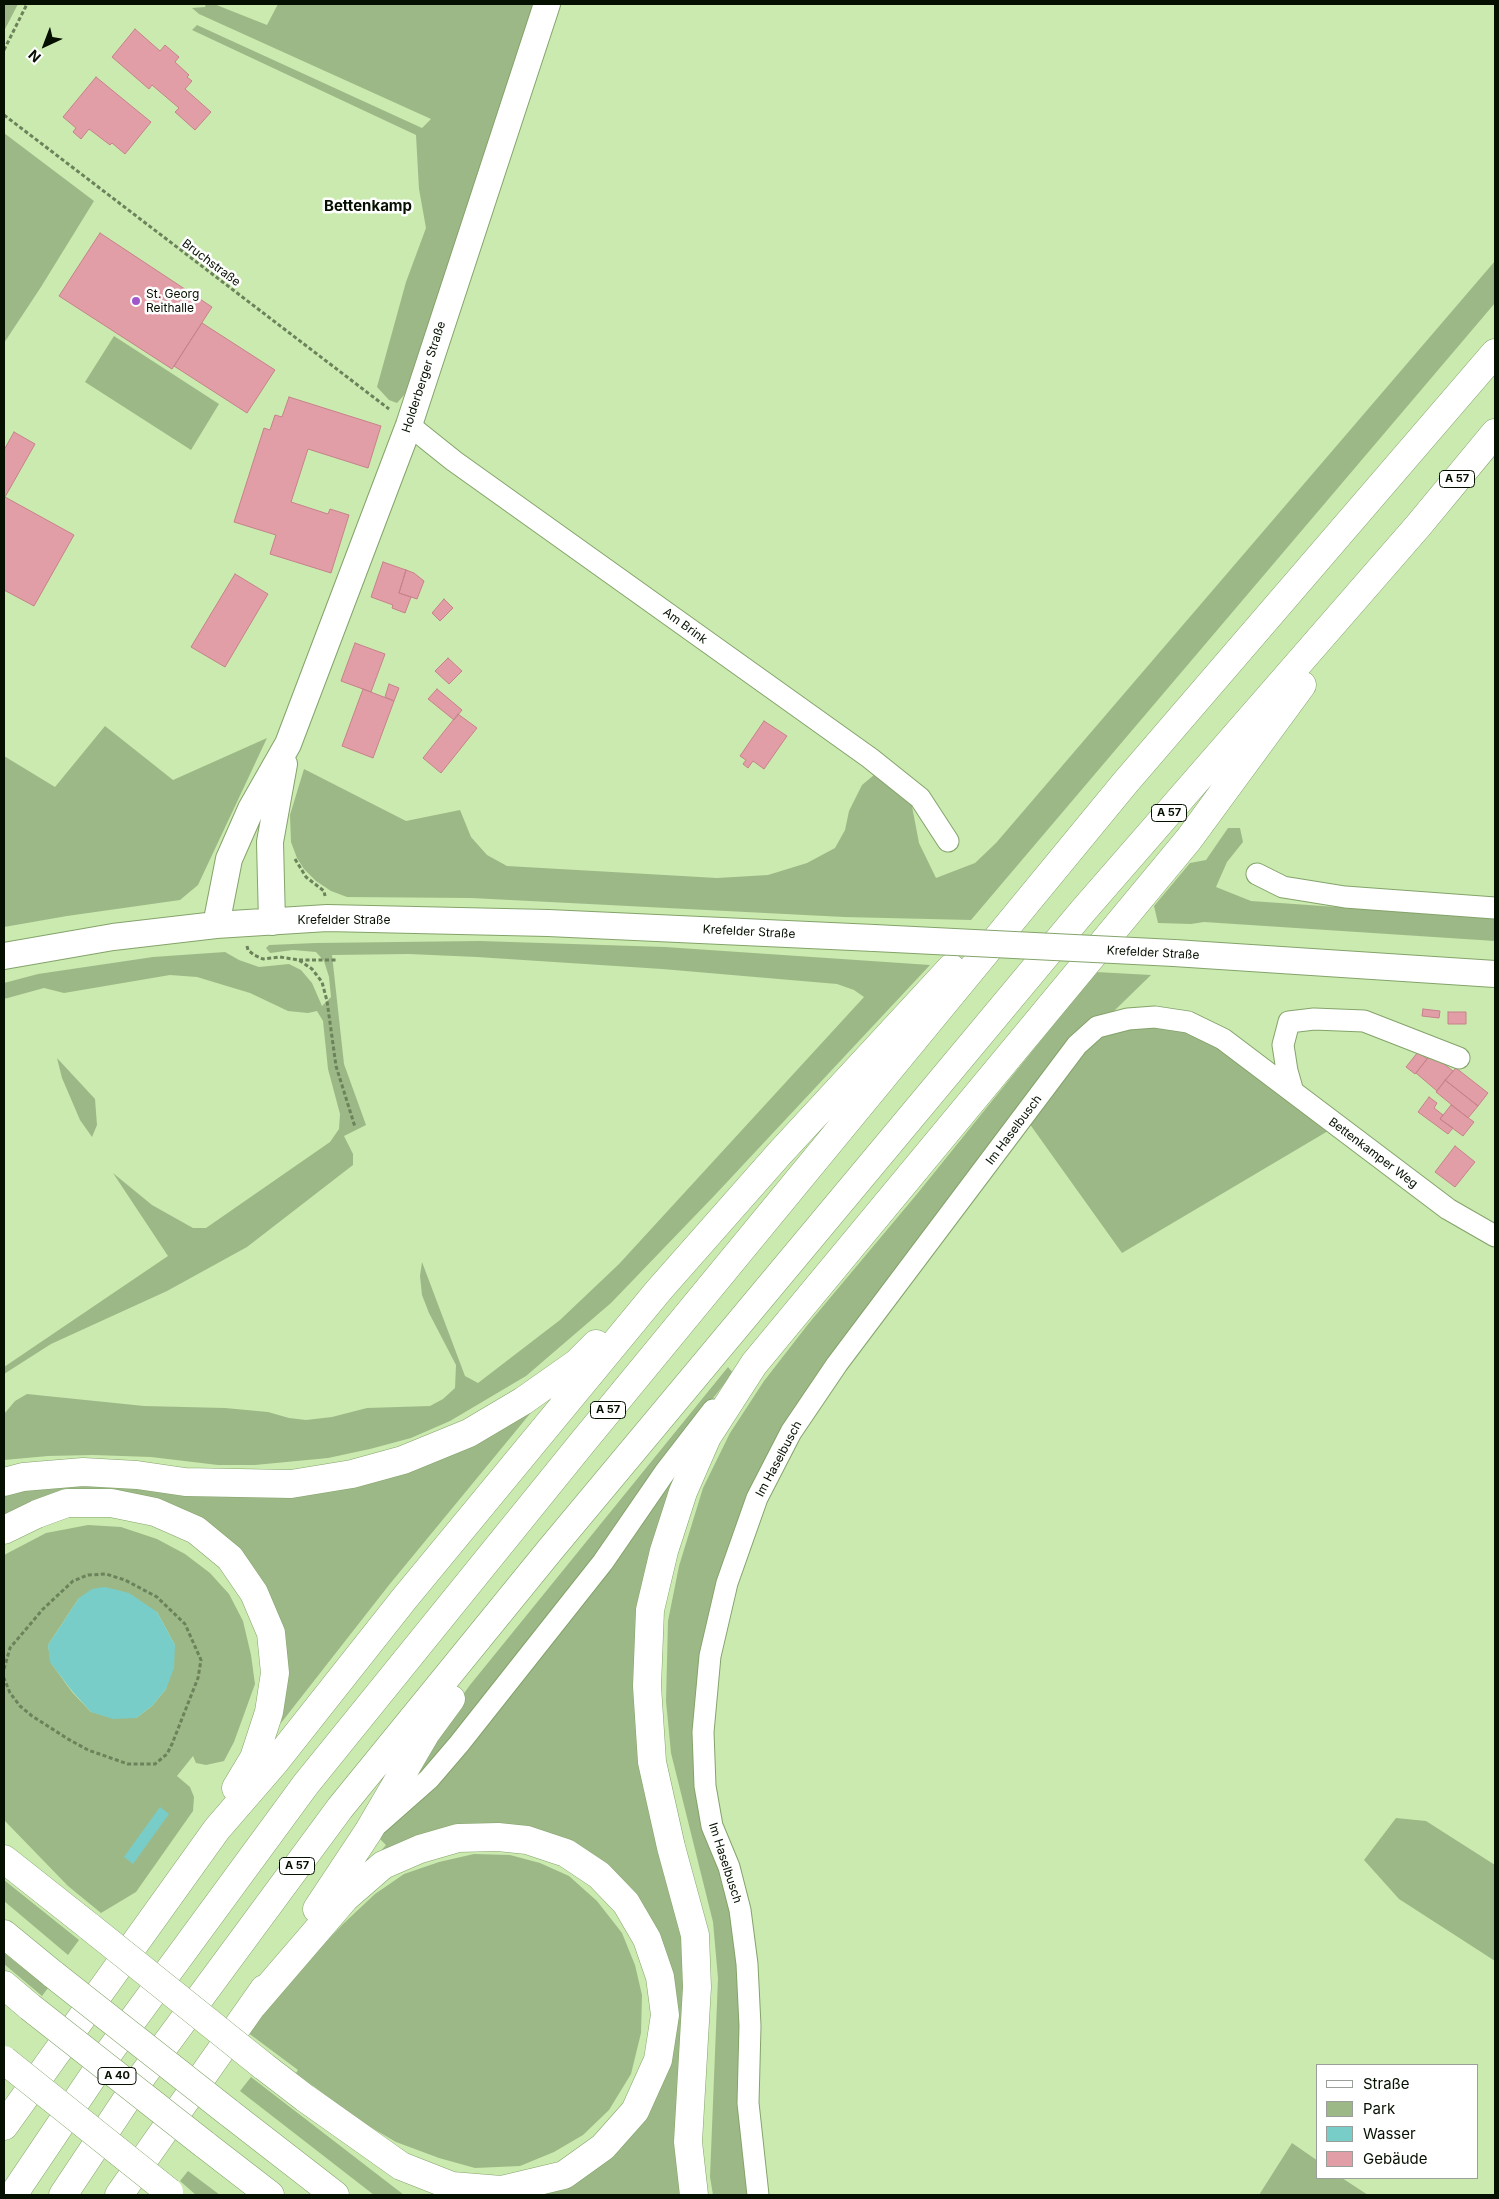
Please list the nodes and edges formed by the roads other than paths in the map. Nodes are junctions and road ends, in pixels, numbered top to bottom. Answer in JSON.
{"nodes":[{"id":1,"x":547,"y":4,"type":"edge"},
{"id":2,"x":1495,"y":352,"type":"edge"},
{"id":3,"x":409,"y":425,"type":"junction"},
{"id":4,"x":1495,"y":433,"type":"edge"},
{"id":5,"x":1418,"y":526,"type":"junction"},
{"id":6,"x":288,"y":744,"type":"junction"},
{"id":7,"x":1125,"y":783,"type":"junction"},
{"id":8,"x":948,"y":841,"type":"dead end"},
{"id":9,"x":1257,"y":874,"type":"dead end"},
{"id":10,"x":1495,"y":908,"type":"edge"},
{"id":11,"x":272,"y":922,"type":"junction"},
{"id":12,"x":216,"y":925,"type":"junction"},
{"id":13,"x":4,"y":956,"type":"edge"},
{"id":14,"x":1495,"y":974,"type":"edge"},
{"id":15,"x":1459,"y":1058,"type":"dead end"},
{"id":16,"x":1293,"y":1092,"type":"junction"},
{"id":17,"x":779,"y":1154,"type":"junction"},
{"id":18,"x":1495,"y":1236,"type":"edge"},
{"id":19,"x":754,"y":1364,"type":"junction"},
{"id":20,"x":4,"y":1482,"type":"edge"},
{"id":21,"x":4,"y":1530,"type":"edge"},
{"id":22,"x":550,"y":1550,"type":"junction"},
{"id":23,"x":217,"y":1829,"type":"junction"},
{"id":24,"x":368,"y":1832,"type":"junction"},
{"id":25,"x":4,"y":1852,"type":"edge"},
{"id":26,"x":4,"y":1859,"type":"edge"},
{"id":27,"x":26,"y":1876,"type":"junction"},
{"id":28,"x":4,"y":1934,"type":"edge"},
{"id":29,"x":4,"y":1985,"type":"edge"},
{"id":30,"x":253,"y":2005,"type":"junction"},
{"id":31,"x":4,"y":2060,"type":"edge"},
{"id":32,"x":305,"y":2098,"type":"junction"},
{"id":33,"x":4,"y":2126,"type":"edge"},
{"id":34,"x":171,"y":2194,"type":"edge"},
{"id":35,"x":14,"y":2195,"type":"edge"},
{"id":36,"x":63,"y":2195,"type":"edge"},
{"id":37,"x":119,"y":2195,"type":"edge"},
{"id":38,"x":270,"y":2195,"type":"edge"},
{"id":39,"x":335,"y":2195,"type":"edge"},
{"id":40,"x":420,"y":2195,"type":"edge"},
{"id":41,"x":694,"y":2195,"type":"edge"},
{"id":42,"x":758,"y":2195,"type":"edge"}],
"edges":[{"from":1,"to":3,"type":"main road","name":"Holderberger Straße"},
{"from":2,"to":7,"type":"highway","number":"A 57"},
{"from":3,"to":6,"type":"main road","name":"Holderberger Straße"},
{"from":3,"to":8,"type":"street","name":"Am Brink"},
{"from":4,"to":5,"type":"highway","number":"A 57"},
{"from":5,"to":19,"type":"highway"},
{"from":5,"to":22,"type":"highway","number":"A 57"},
{"from":6,"to":11,"type":"main road","name":"Holderberger Straße"},
{"from":6,"to":12,"type":"main road","name":"Holderberger Straße"},
{"from":7,"to":17,"type":"highway"},
{"from":7,"to":35,"type":"highway","number":"A 57"},
{"from":9,"to":10,"type":"street"},
{"from":11,"to":12,"type":"main road","name":"Krefelder Straße"},
{"from":11,"to":14,"type":"main road","name":"Krefelder Straße","bridge":true},
{"from":12,"to":13,"type":"main road","name":"Krefelder Straße"},
{"from":15,"to":16,"type":"street"},
{"from":16,"to":18,"type":"street","name":"Bettenkamper Weg"},
{"from":16,"to":42,"type":"street","name":"Im Haselbusch"},
{"from":17,"to":20,"type":"highway"},
{"from":17,"to":23,"type":"highway"},
{"from":19,"to":24,"type":"street"},
{"from":19,"to":41,"type":"highway"},
{"from":21,"to":23,"type":"highway"},
{"from":22,"to":24,"type":"highway"},
{"from":22,"to":36,"type":"highway","number":"A 57"},
{"from":23,"to":33,"type":"highway"},
{"from":24,"to":30,"type":"highway"},
{"from":25,"to":27,"type":"highway"},
{"from":26,"to":27,"type":"highway"},
{"from":27,"to":32,"type":"highway","bridge":true},
{"from":28,"to":39,"type":"highway","bridge":true},
{"from":29,"to":38,"type":"highway","number":"A 40","bridge":true},
{"from":30,"to":32,"type":"highway"},
{"from":30,"to":37,"type":"highway"},
{"from":31,"to":34,"type":"highway","bridge":true},
{"from":32,"to":40,"type":"highway"}]}
